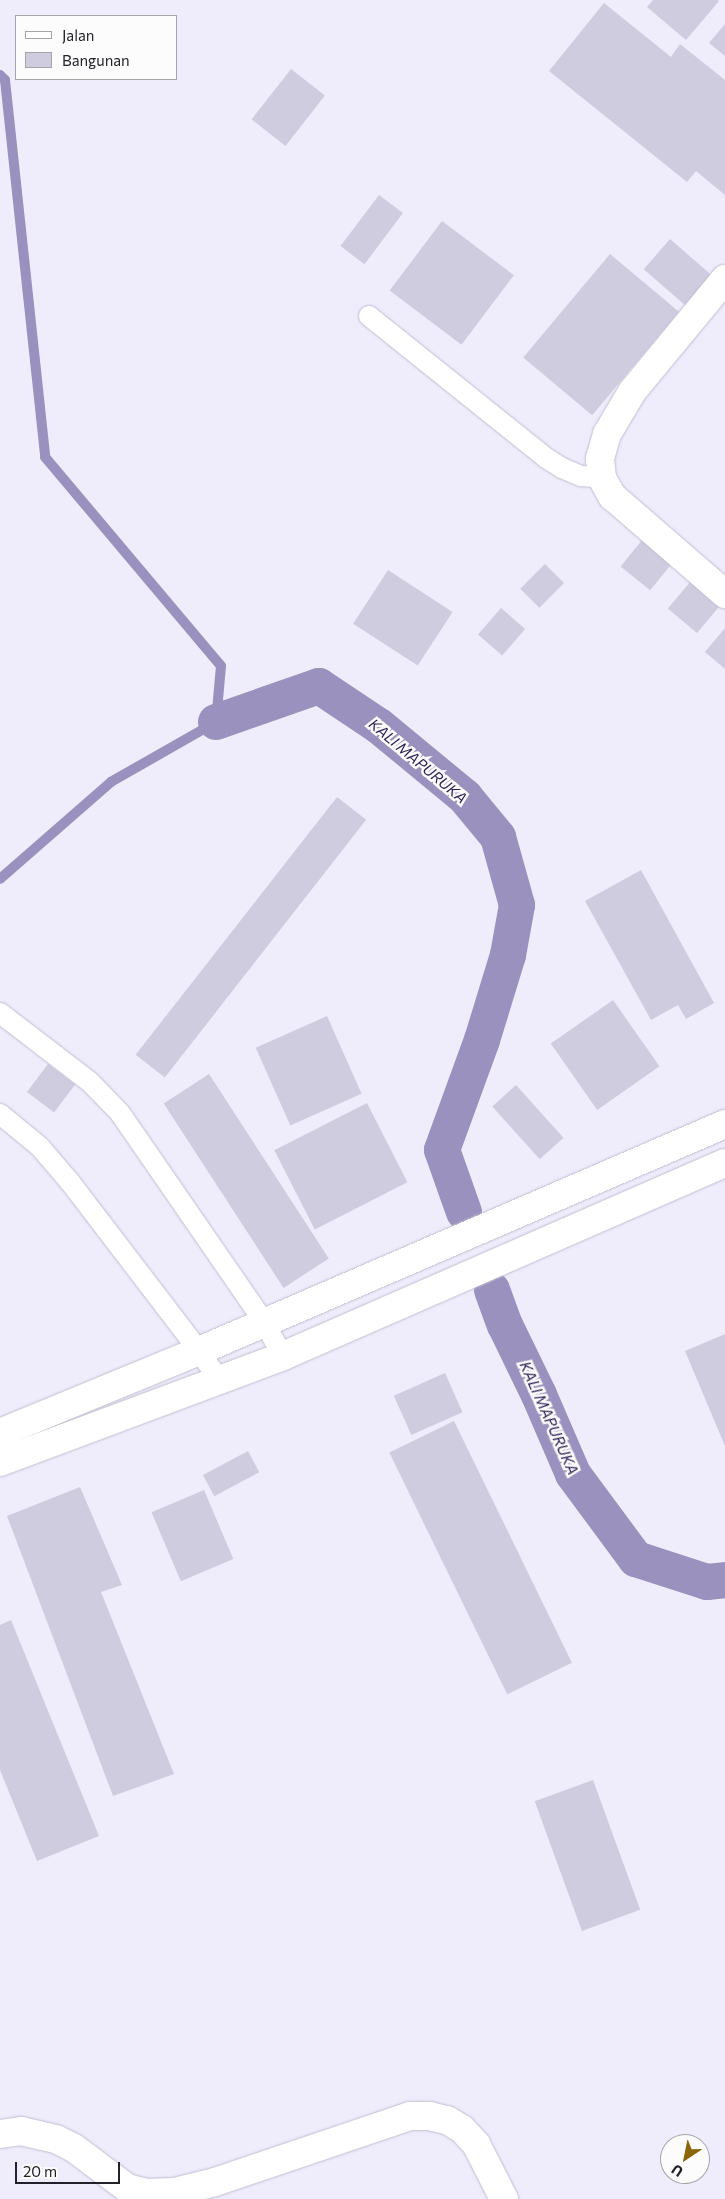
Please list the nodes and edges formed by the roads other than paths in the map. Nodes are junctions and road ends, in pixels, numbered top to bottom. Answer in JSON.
{"nodes":[{"id":1,"x":725,"y":280,"type":"edge"},
{"id":2,"x":368,"y":316,"type":"dead end"},
{"id":3,"x":602,"y":478,"type":"junction"},
{"id":4,"x":725,"y":594,"type":"edge"},
{"id":5,"x":0,"y":1013,"type":"edge"},
{"id":6,"x":0,"y":1114,"type":"edge"},
{"id":7,"x":725,"y":1124,"type":"edge"},
{"id":8,"x":725,"y":1163,"type":"edge"},
{"id":9,"x":264,"y":1322,"type":"junction"},
{"id":10,"x":199,"y":1351,"type":"junction"},
{"id":11,"x":283,"y":1356,"type":"junction"},
{"id":12,"x":218,"y":1380,"type":"junction"},
{"id":13,"x":0,"y":1434,"type":"edge"},
{"id":14,"x":0,"y":1462,"type":"edge"},
{"id":15,"x":0,"y":2134,"type":"edge"},
{"id":16,"x":504,"y":2199,"type":"edge"}],
"edges":[{"from":1,"to":3,"type":"main road"},
{"from":2,"to":3,"type":"lane"},
{"from":3,"to":4,"type":"main road"},
{"from":5,"to":9,"type":"lane"},
{"from":6,"to":10,"type":"lane"},
{"from":7,"to":9,"type":"main road"},
{"from":8,"to":11,"type":"main road"},
{"from":9,"to":10,"type":"main road"},
{"from":9,"to":11,"type":"lane"},
{"from":10,"to":12,"type":"lane"},
{"from":10,"to":13,"type":"main road"},
{"from":11,"to":12,"type":"main road"},
{"from":12,"to":14,"type":"main road"},
{"from":15,"to":16,"type":"main road"}]}
